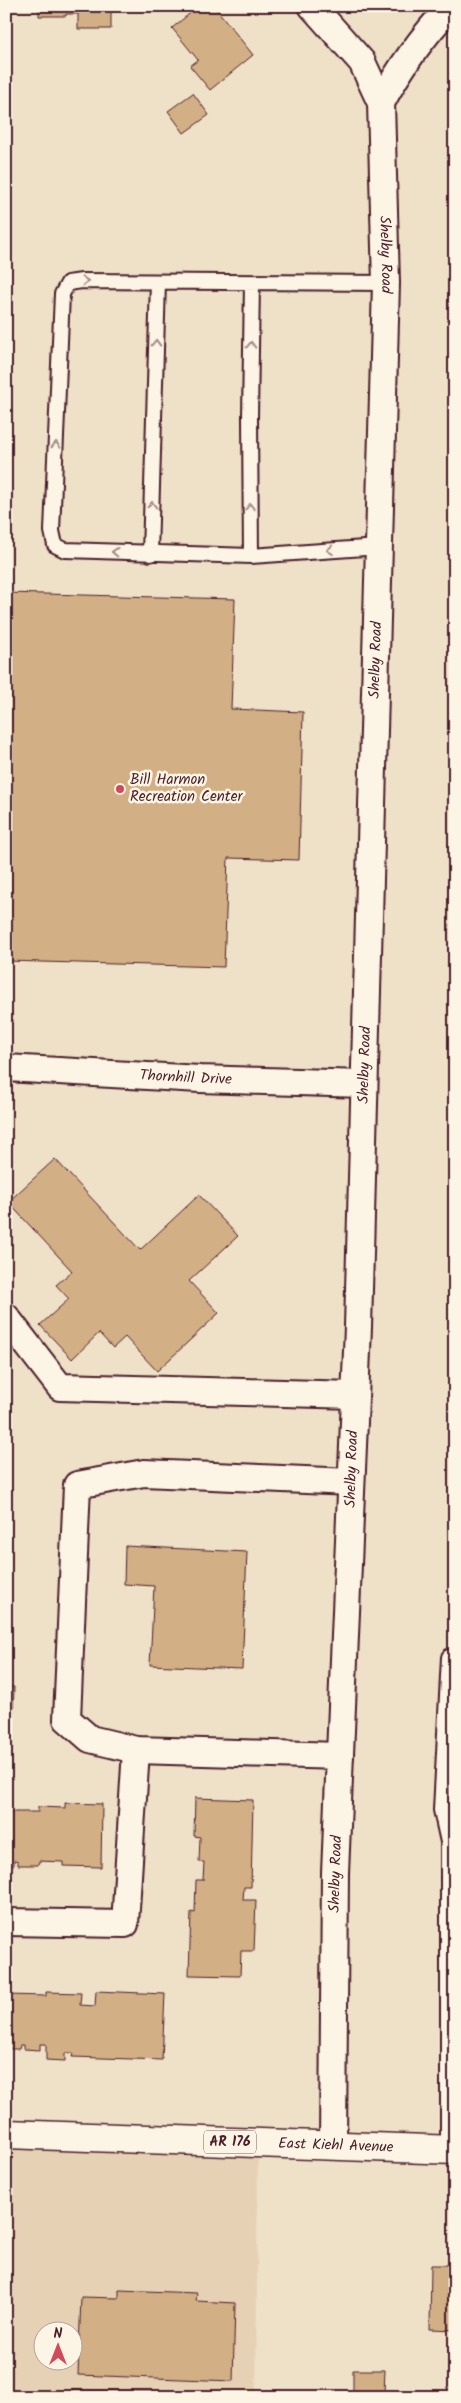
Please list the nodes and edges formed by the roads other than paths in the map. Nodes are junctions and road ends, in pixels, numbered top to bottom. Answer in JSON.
{"nodes":[{"id":1,"x":312,"y":6,"type":"edge"},
{"id":2,"x":451,"y":6,"type":"edge"},
{"id":3,"x":381,"y":103,"type":"junction"},
{"id":4,"x":158,"y":282,"type":"junction"},
{"id":5,"x":252,"y":283,"type":"junction"},
{"id":6,"x":386,"y":283,"type":"junction"},
{"id":7,"x":379,"y":547,"type":"junction"},
{"id":8,"x":150,"y":554,"type":"junction"},
{"id":9,"x":250,"y":556,"type":"junction"},
{"id":10,"x":6,"y":1068,"type":"edge"},
{"id":11,"x":364,"y":1084,"type":"junction"},
{"id":12,"x":6,"y":1317,"type":"edge"},
{"id":13,"x":355,"y":1395,"type":"junction"},
{"id":14,"x":352,"y":1482,"type":"junction"},
{"id":15,"x":455,"y":1657,"type":"edge"},
{"id":16,"x":136,"y":1750,"type":"junction"},
{"id":17,"x":340,"y":1756,"type":"junction"},
{"id":18,"x":6,"y":1922,"type":"edge"},
{"id":19,"x":6,"y":2134,"type":"edge"},
{"id":20,"x":333,"y":2146,"type":"junction"},
{"id":21,"x":452,"y":2150,"type":"edge"}],
"edges":[{"from":1,"to":3,"type":"street","name":"Shelby Road"},
{"from":2,"to":3,"type":"street"},
{"from":3,"to":6,"type":"street","name":"Shelby Road"},
{"from":4,"to":5,"type":"lane"},
{"from":8,"to":4,"type":"lane","one_way":true},
{"from":8,"to":4,"type":"lane","one_way":true},
{"from":5,"to":6,"type":"lane"},
{"from":9,"to":5,"type":"lane","one_way":true},
{"from":6,"to":7,"type":"street","name":"Shelby Road"},
{"from":7,"to":9,"type":"lane","one_way":true},
{"from":7,"to":11,"type":"street","name":"Shelby Road"},
{"from":8,"to":9,"type":"lane"},
{"from":10,"to":11,"type":"street","name":"Thornhill Drive"},
{"from":11,"to":13,"type":"street","name":"Shelby Road"},
{"from":12,"to":13,"type":"street"},
{"from":13,"to":14,"type":"street","name":"Shelby Road"},
{"from":14,"to":16,"type":"street"},
{"from":14,"to":17,"type":"street","name":"Shelby Road"},
{"from":15,"to":21,"type":"lane"},
{"from":16,"to":17,"type":"street"},
{"from":16,"to":18,"type":"street"},
{"from":17,"to":20,"type":"street","name":"Shelby Road"},
{"from":19,"to":20,"type":"main road","name":"East Kiehl Avenue","number":"AR 176"},
{"from":20,"to":21,"type":"main road","name":"East Kiehl Avenue","number":"AR 176"}]}
